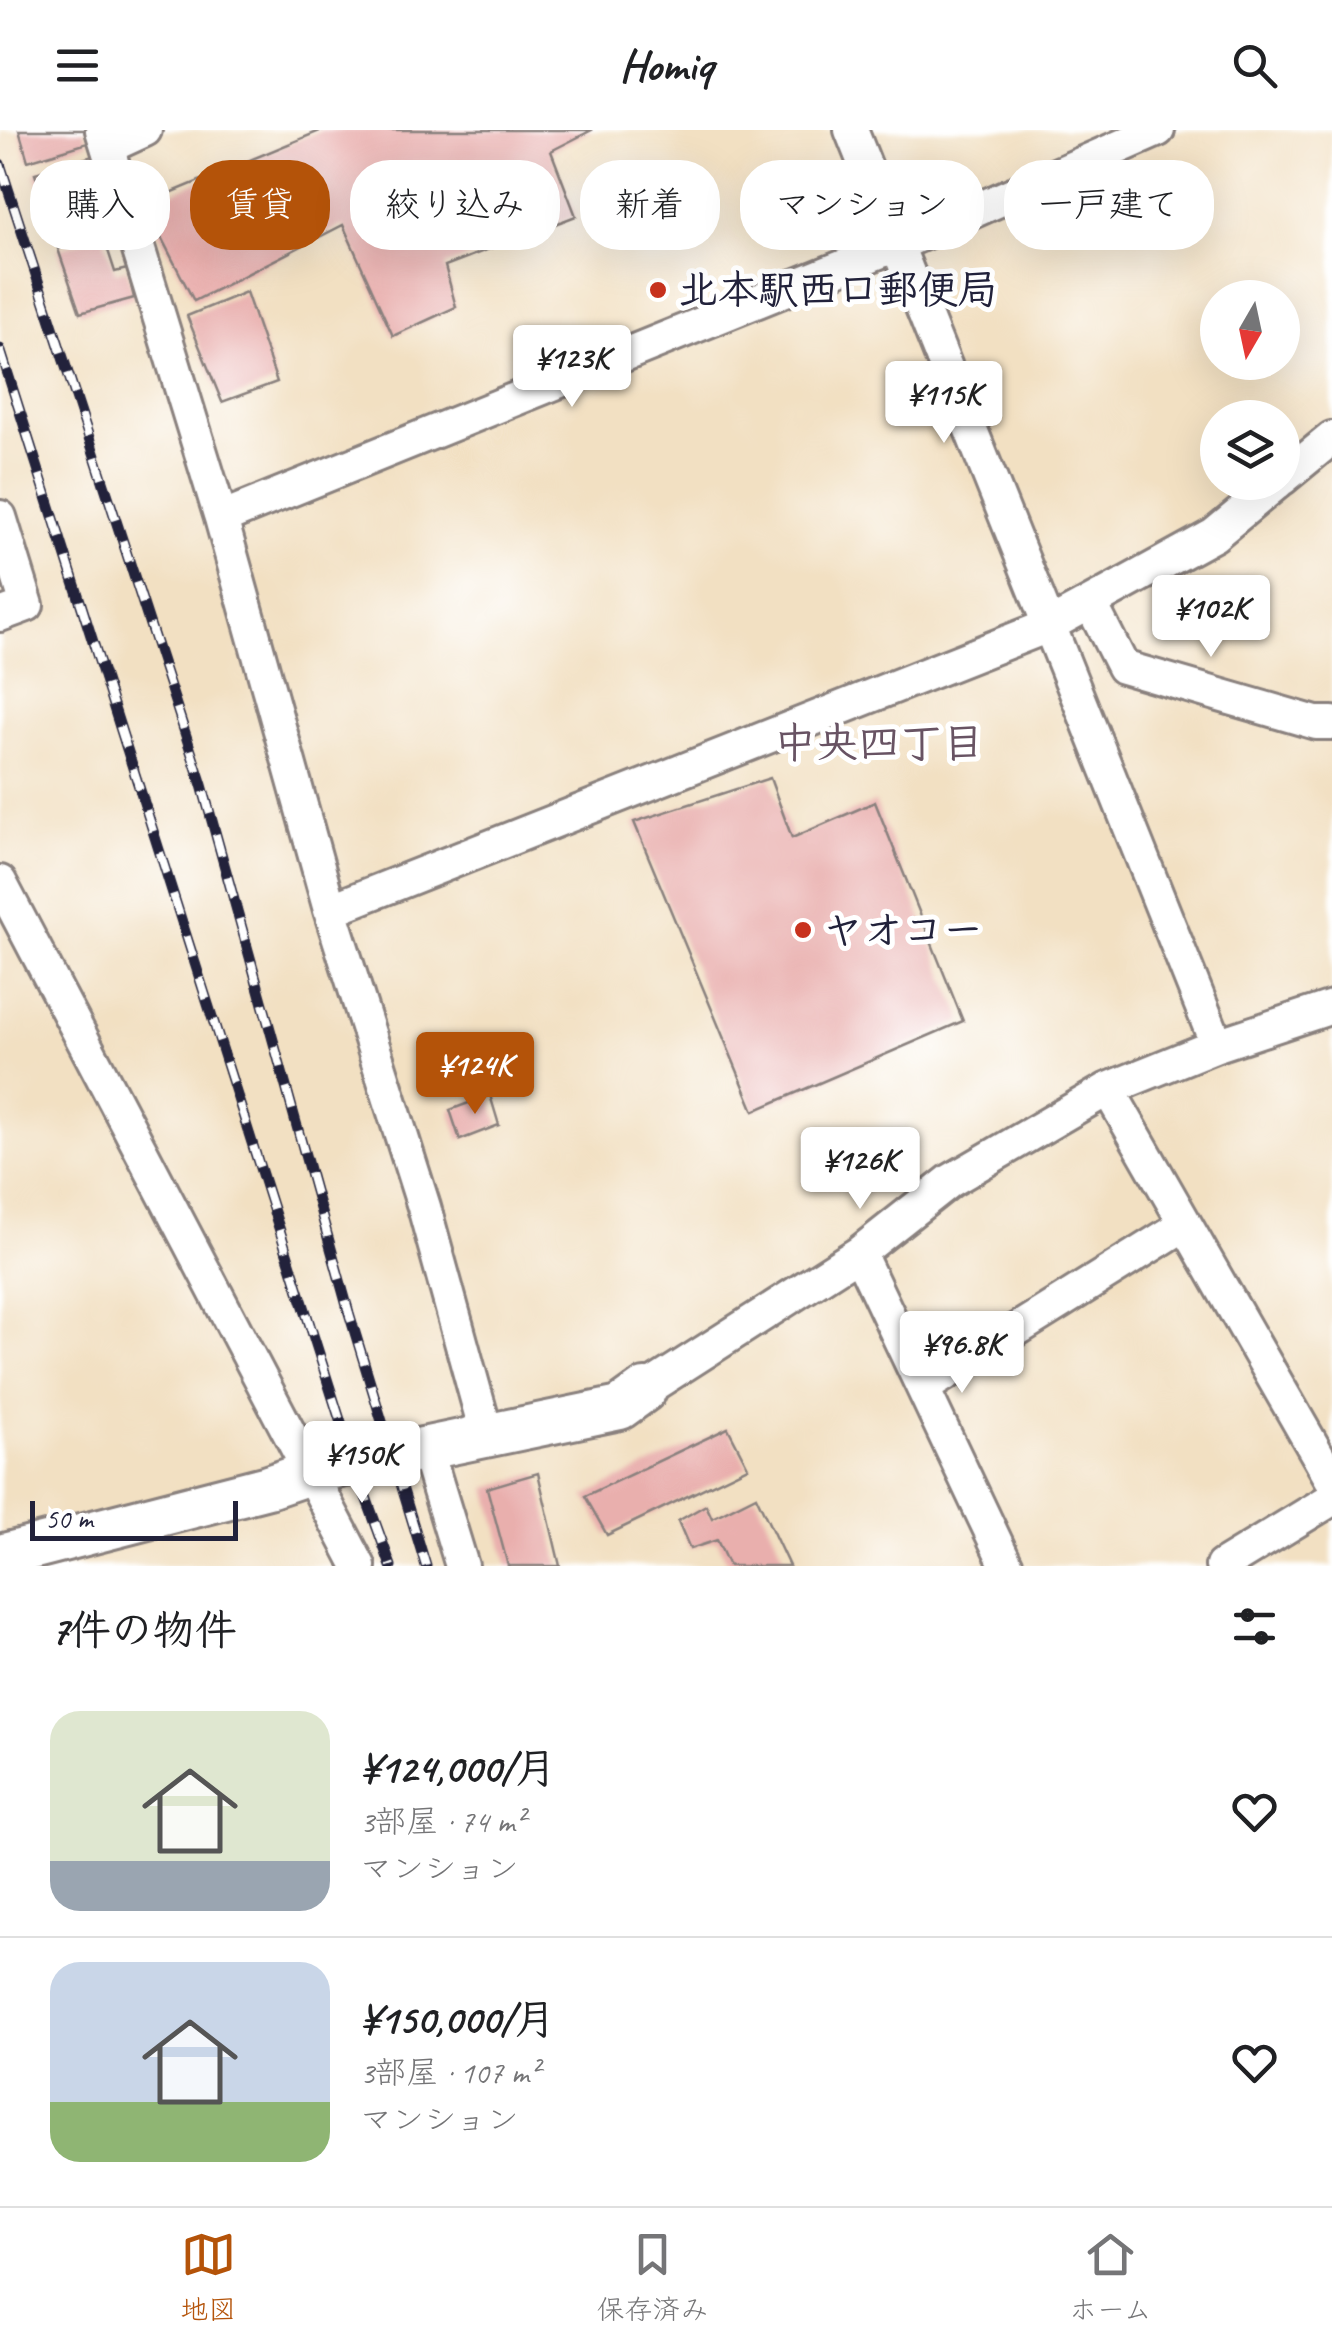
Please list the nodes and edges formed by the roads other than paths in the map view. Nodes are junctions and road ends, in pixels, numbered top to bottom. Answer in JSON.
{"nodes":[{"id":1,"x":144,"y":130,"type":"edge"},
{"id":2,"x":851,"y":130,"type":"edge"},
{"id":3,"x":1158,"y":130,"type":"edge"},
{"id":4,"x":105,"y":139,"type":"edge"},
{"id":5,"x":864,"y":160,"type":"edge"},
{"id":6,"x":984,"y":207,"type":"edge"},
{"id":7,"x":884,"y":250,"type":"edge"},
{"id":8,"x":901,"y":250,"type":"edge"},
{"id":9,"x":1332,"y":438,"type":"edge"},
{"id":10,"x":1300,"y":464,"type":"edge"},
{"id":11,"x":1257,"y":500,"type":"edge"},
{"id":12,"x":0,"y":516,"type":"edge"},
{"id":13,"x":221,"y":518,"type":"junction"},
{"id":14,"x":1091,"y":604,"type":"junction"},
{"id":15,"x":0,"y":615,"type":"edge"},
{"id":16,"x":1048,"y":626,"type":"junction"},
{"id":17,"x":1332,"y":723,"type":"edge"},
{"id":18,"x":0,"y":882,"type":"edge"},
{"id":19,"x":330,"y":910,"type":"junction"},
{"id":20,"x":1332,"y":1007,"type":"edge"},
{"id":21,"x":1217,"y":1045,"type":"junction"},
{"id":22,"x":1108,"y":1090,"type":"junction"},
{"id":23,"x":1184,"y":1225,"type":"junction"},
{"id":24,"x":859,"y":1253,"type":"junction"},
{"id":25,"x":923,"y":1388,"type":"junction"},
{"id":26,"x":646,"y":1390,"type":"joint"},
{"id":27,"x":486,"y":1436,"type":"junction"},
{"id":28,"x":426,"y":1448,"type":"junction"},
{"id":29,"x":312,"y":1472,"type":"junction"},
{"id":30,"x":1332,"y":1480,"type":"edge"},
{"id":31,"x":1332,"y":1499,"type":"edge"},
{"id":32,"x":0,"y":1556,"type":"edge"},
{"id":33,"x":359,"y":1566,"type":"edge"},
{"id":34,"x":462,"y":1566,"type":"edge"},
{"id":35,"x":1007,"y":1566,"type":"edge"},
{"id":36,"x":1222,"y":1566,"type":"edge"}],
"edges":[{"from":1,"to":4,"type":"street"},
{"from":2,"to":5,"type":"street"},
{"from":3,"to":6,"type":"street"},
{"from":4,"to":13,"type":"street"},
{"from":7,"to":13,"type":"street"},
{"from":8,"to":16,"type":"street"},
{"from":9,"to":10,"type":"street"},
{"from":11,"to":14,"type":"street"},
{"from":12,"to":15,"type":"street"},
{"from":13,"to":19,"type":"street"},
{"from":14,"to":16,"type":"street"},
{"from":14,"to":17,"type":"street"},
{"from":16,"to":19,"type":"street"},
{"from":16,"to":21,"type":"street"},
{"from":18,"to":29,"type":"street"},
{"from":19,"to":27,"type":"street"},
{"from":20,"to":21,"type":"street"},
{"from":21,"to":22,"type":"street"},
{"from":22,"to":23,"type":"street"},
{"from":22,"to":24,"type":"street"},
{"from":23,"to":25,"type":"street"},
{"from":23,"to":30,"type":"street"},
{"from":24,"to":25,"type":"street"},
{"from":24,"to":26,"type":"street"},
{"from":25,"to":35,"type":"street"},
{"from":26,"to":27,"type":"street"},
{"from":27,"to":28,"type":"street"},
{"from":28,"to":29,"type":"street"},
{"from":28,"to":34,"type":"street"},
{"from":29,"to":32,"type":"street"},
{"from":29,"to":33,"type":"street"},
{"from":31,"to":36,"type":"street"}]}
